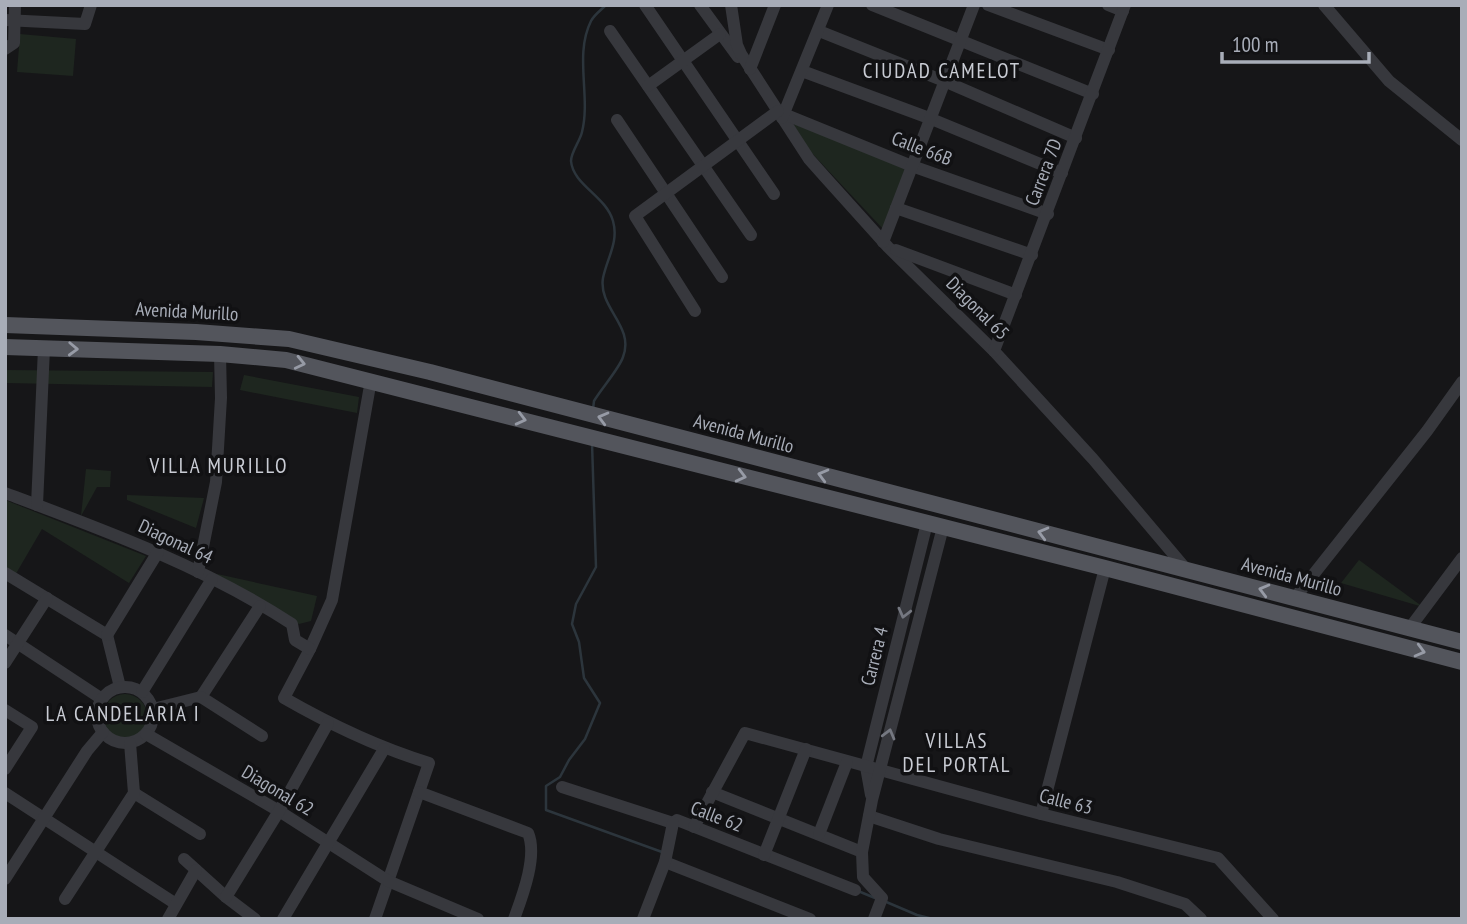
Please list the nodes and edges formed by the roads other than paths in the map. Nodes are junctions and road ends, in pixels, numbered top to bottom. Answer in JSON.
{"nodes":[{"id":1,"x":15,"y":5,"type":"edge"},
{"id":2,"x":90,"y":5,"type":"edge"},
{"id":3,"x":645,"y":5,"type":"edge"},
{"id":4,"x":700,"y":5,"type":"edge"},
{"id":5,"x":731,"y":5,"type":"edge"},
{"id":6,"x":775,"y":5,"type":"edge"},
{"id":7,"x":828,"y":5,"type":"edge"},
{"id":8,"x":872,"y":5,"type":"edge"},
{"id":9,"x":974,"y":5,"type":"edge"},
{"id":10,"x":988,"y":5,"type":"edge"},
{"id":11,"x":1108,"y":5,"type":"edge"},
{"id":12,"x":1324,"y":5,"type":"edge"},
{"id":13,"x":1124,"y":8,"type":"edge"},
{"id":14,"x":10,"y":20,"type":"edge"},
{"id":15,"x":610,"y":31,"type":"dead end"},
{"id":16,"x":819,"y":31,"type":"junction"},
{"id":17,"x":720,"y":34,"type":"junction"},
{"id":18,"x":960,"y":40,"type":"junction"},
{"id":19,"x":9,"y":46,"type":"edge"},
{"id":20,"x":1109,"y":50,"type":"junction"},
{"id":21,"x":681,"y":61,"type":"junction"},
{"id":22,"x":750,"y":69,"type":"junction"},
{"id":23,"x":802,"y":71,"type":"junction"},
{"id":24,"x":944,"y":81,"type":"junction"},
{"id":25,"x":648,"y":86,"type":"junction"},
{"id":26,"x":1093,"y":94,"type":"junction"},
{"id":27,"x":781,"y":114,"type":"junction"},
{"id":28,"x":929,"y":118,"type":"junction"},
{"id":29,"x":617,"y":120,"type":"dead end"},
{"id":30,"x":1076,"y":138,"type":"junction"},
{"id":31,"x":1462,"y":140,"type":"edge"},
{"id":32,"x":738,"y":141,"type":"junction"},
{"id":33,"x":912,"y":166,"type":"junction"},
{"id":34,"x":702,"y":167,"type":"junction"},
{"id":35,"x":1062,"y":173,"type":"junction"},
{"id":36,"x":666,"y":193,"type":"junction"},
{"id":37,"x":774,"y":194,"type":"dead end"},
{"id":38,"x":896,"y":208,"type":"junction"},
{"id":39,"x":1048,"y":214,"type":"junction"},
{"id":40,"x":751,"y":235,"type":"dead end"},
{"id":41,"x":886,"y":244,"type":"junction"},
{"id":42,"x":1032,"y":256,"type":"junction"},
{"id":43,"x":722,"y":277,"type":"dead end"},
{"id":44,"x":1017,"y":295,"type":"junction"},
{"id":45,"x":695,"y":311,"type":"dead end"},
{"id":46,"x":5,"y":325,"type":"edge"},
{"id":47,"x":27,"y":326,"type":"junction"},
{"id":48,"x":5,"y":347,"type":"edge"},
{"id":49,"x":26,"y":348,"type":"junction"},
{"id":50,"x":44,"y":348,"type":"junction"},
{"id":51,"x":995,"y":351,"type":"junction"},
{"id":52,"x":220,"y":354,"type":"junction"},
{"id":53,"x":371,"y":380,"type":"junction"},
{"id":54,"x":1462,"y":382,"type":"edge"},
{"id":55,"x":5,"y":493,"type":"edge"},
{"id":56,"x":37,"y":505,"type":"junction"},
{"id":57,"x":935,"y":525,"type":"junction"},
{"id":58,"x":158,"y":552,"type":"junction"},
{"id":59,"x":1462,"y":558,"type":"edge"},
{"id":60,"x":1105,"y":568,"type":"junction"},
{"id":61,"x":1186,"y":569,"type":"junction"},
{"id":62,"x":198,"y":572,"type":"junction"},
{"id":63,"x":5,"y":573,"type":"edge"},
{"id":64,"x":212,"y":579,"type":"junction"},
{"id":65,"x":911,"y":585,"type":"junction"},
{"id":66,"x":927,"y":590,"type":"junction"},
{"id":67,"x":47,"y":598,"type":"junction"},
{"id":68,"x":1294,"y":599,"type":"junction"},
{"id":69,"x":260,"y":606,"type":"junction"},
{"id":70,"x":1409,"y":629,"type":"junction"},
{"id":71,"x":5,"y":635,"type":"edge"},
{"id":72,"x":107,"y":635,"type":"junction"},
{"id":73,"x":1462,"y":642,"type":"edge"},
{"id":74,"x":18,"y":643,"type":"junction"},
{"id":75,"x":310,"y":649,"type":"junction"},
{"id":76,"x":1462,"y":662,"type":"edge"},
{"id":77,"x":5,"y":663,"type":"edge"},
{"id":78,"x":120,"y":687,"type":"junction"},
{"id":79,"x":142,"y":692,"type":"junction"},
{"id":80,"x":201,"y":697,"type":"junction"},
{"id":81,"x":102,"y":699,"type":"junction"},
{"id":82,"x":153,"y":709,"type":"junction"},
{"id":83,"x":5,"y":710,"type":"edge"},
{"id":84,"x":328,"y":723,"type":"junction"},
{"id":85,"x":103,"y":732,"type":"junction"},
{"id":86,"x":146,"y":734,"type":"junction"},
{"id":87,"x":262,"y":736,"type":"dead end"},
{"id":88,"x":130,"y":743,"type":"junction"},
{"id":89,"x":384,"y":749,"type":"junction"},
{"id":90,"x":806,"y":749,"type":"junction"},
{"id":91,"x":847,"y":762,"type":"junction"},
{"id":92,"x":866,"y":767,"type":"junction"},
{"id":93,"x":5,"y":769,"type":"edge"},
{"id":94,"x":879,"y":771,"type":"junction"},
{"id":95,"x":562,"y":787,"type":"dead end"},
{"id":96,"x":419,"y":792,"type":"junction"},
{"id":97,"x":712,"y":792,"type":"junction"},
{"id":98,"x":5,"y":793,"type":"edge"},
{"id":99,"x":134,"y":793,"type":"junction"},
{"id":100,"x":872,"y":800,"type":"junction"},
{"id":101,"x":279,"y":811,"type":"junction"},
{"id":102,"x":1041,"y":814,"type":"junction"},
{"id":103,"x":869,"y":816,"type":"junction"},
{"id":104,"x":43,"y":818,"type":"junction"},
{"id":105,"x":779,"y":818,"type":"junction"},
{"id":106,"x":673,"y":823,"type":"junction"},
{"id":107,"x":694,"y":827,"type":"junction"},
{"id":108,"x":200,"y":834,"type":"dead end"},
{"id":109,"x":818,"y":834,"type":"junction"},
{"id":110,"x":328,"y":844,"type":"junction"},
{"id":111,"x":96,"y":851,"type":"junction"},
{"id":112,"x":863,"y":852,"type":"junction"},
{"id":113,"x":764,"y":855,"type":"junction"},
{"id":114,"x":184,"y":859,"type":"dead end"},
{"id":115,"x":664,"y":862,"type":"junction"},
{"id":116,"x":196,"y":870,"type":"junction"},
{"id":117,"x":5,"y":879,"type":"edge"},
{"id":118,"x":388,"y":881,"type":"junction"},
{"id":119,"x":855,"y":890,"type":"dead end"},
{"id":120,"x":226,"y":897,"type":"junction"},
{"id":121,"x":65,"y":899,"type":"dead end"},
{"id":122,"x":176,"y":904,"type":"junction"},
{"id":123,"x":461,"y":916,"type":"edge"},
{"id":124,"x":377,"y":917,"type":"edge"},
{"id":125,"x":168,"y":919,"type":"edge"},
{"id":126,"x":255,"y":919,"type":"edge"},
{"id":127,"x":283,"y":919,"type":"edge"},
{"id":128,"x":478,"y":919,"type":"edge"},
{"id":129,"x":514,"y":919,"type":"edge"},
{"id":130,"x":643,"y":919,"type":"edge"},
{"id":131,"x":810,"y":919,"type":"edge"},
{"id":132,"x":874,"y":919,"type":"edge"},
{"id":133,"x":1201,"y":919,"type":"edge"},
{"id":134,"x":1273,"y":919,"type":"edge"}],
"edges":[{"from":1,"to":14,"type":"street"},
{"from":2,"to":14,"type":"street"},
{"from":3,"to":21,"type":"street"},
{"from":4,"to":17,"type":"street"},
{"from":5,"to":22,"type":"street"},
{"from":6,"to":22,"type":"street"},
{"from":7,"to":16,"type":"street"},
{"from":8,"to":18,"type":"street"},
{"from":9,"to":18,"type":"street"},
{"from":10,"to":20,"type":"street"},
{"from":11,"to":13,"type":"street"},
{"from":12,"to":31,"type":"street"},
{"from":13,"to":20,"type":"street","name":"Carrera 7D"},
{"from":14,"to":19,"type":"street"},
{"from":15,"to":25,"type":"street"},
{"from":16,"to":23,"type":"street"},
{"from":16,"to":24,"type":"street"},
{"from":17,"to":21,"type":"street"},
{"from":17,"to":22,"type":"street"},
{"from":18,"to":24,"type":"street"},
{"from":18,"to":26,"type":"street"},
{"from":20,"to":26,"type":"street","name":"Carrera 7D"},
{"from":21,"to":25,"type":"street"},
{"from":21,"to":32,"type":"street"},
{"from":22,"to":27,"type":"street","name":"Diagonal 65"},
{"from":23,"to":27,"type":"street"},
{"from":23,"to":28,"type":"street"},
{"from":24,"to":28,"type":"street"},
{"from":24,"to":30,"type":"street"},
{"from":25,"to":34,"type":"street"},
{"from":26,"to":30,"type":"street","name":"Carrera 7D"},
{"from":27,"to":32,"type":"street"},
{"from":27,"to":33,"type":"street","name":"Calle 66B"},
{"from":27,"to":41,"type":"street","name":"Diagonal 65"},
{"from":28,"to":33,"type":"street"},
{"from":28,"to":35,"type":"street"},
{"from":29,"to":36,"type":"street"},
{"from":30,"to":35,"type":"street","name":"Carrera 7D"},
{"from":32,"to":34,"type":"street"},
{"from":32,"to":37,"type":"street"},
{"from":33,"to":38,"type":"street"},
{"from":33,"to":39,"type":"street","name":"Calle 66B"},
{"from":34,"to":36,"type":"street"},
{"from":34,"to":40,"type":"street"},
{"from":35,"to":39,"type":"street","name":"Carrera 7D"},
{"from":36,"to":43,"type":"street"},
{"from":36,"to":45,"type":"street"},
{"from":38,"to":41,"type":"street"},
{"from":38,"to":42,"type":"street"},
{"from":39,"to":42,"type":"street","name":"Carrera 7D"},
{"from":41,"to":44,"type":"street"},
{"from":41,"to":51,"type":"street","name":"Diagonal 65"},
{"from":42,"to":44,"type":"street","name":"Carrera 7D"},
{"from":44,"to":51,"type":"street","name":"Carrera 7D"},
{"from":46,"to":47,"type":"main road","name":"Avenida Murillo"},
{"from":47,"to":49,"type":"main road"},
{"from":61,"to":47,"type":"main road","name":"Avenida Murillo","one_way":true},
{"from":48,"to":49,"type":"main road","name":"Avenida Murillo"},
{"from":49,"to":50,"type":"main road","name":"Avenida Murillo"},
{"from":50,"to":52,"type":"main road","name":"Avenida Murillo","one_way":true},
{"from":50,"to":56,"type":"street"},
{"from":51,"to":61,"type":"street","name":"Diagonal 65"},
{"from":52,"to":53,"type":"main road","name":"Avenida Murillo","one_way":true},
{"from":52,"to":62,"type":"street"},
{"from":53,"to":57,"type":"main road","name":"Avenida Murillo","one_way":true},
{"from":53,"to":75,"type":"street"},
{"from":54,"to":68,"type":"street"},
{"from":55,"to":56,"type":"street","name":"Diagonal 64"},
{"from":56,"to":58,"type":"street","name":"Diagonal 64"},
{"from":57,"to":60,"type":"main road","name":"Avenida Murillo"},
{"from":57,"to":65,"type":"street","name":"Carrera 4"},
{"from":57,"to":66,"type":"street","name":"Carrera 4"},
{"from":58,"to":62,"type":"street","name":"Diagonal 64"},
{"from":58,"to":72,"type":"street"},
{"from":59,"to":70,"type":"street"},
{"from":60,"to":76,"type":"main road","name":"Avenida Murillo","one_way":true},
{"from":60,"to":102,"type":"street"},
{"from":68,"to":61,"type":"main road","name":"Avenida Murillo","one_way":true},
{"from":62,"to":64,"type":"street","name":"Diagonal 64"},
{"from":63,"to":67,"type":"street"},
{"from":64,"to":69,"type":"street","name":"Diagonal 64"},
{"from":64,"to":79,"type":"street"},
{"from":65,"to":66,"type":"street"},
{"from":65,"to":92,"type":"street","name":"Carrera 4","one_way":true},
{"from":94,"to":66,"type":"street","name":"Carrera 4","one_way":true},
{"from":67,"to":72,"type":"street"},
{"from":67,"to":74,"type":"street"},
{"from":68,"to":70,"type":"main road","name":"Avenida Murillo"},
{"from":69,"to":75,"type":"street","name":"Diagonal 64"},
{"from":69,"to":80,"type":"street"},
{"from":70,"to":73,"type":"main road","name":"Avenida Murillo"},
{"from":71,"to":74,"type":"street"},
{"from":72,"to":78,"type":"street"},
{"from":74,"to":77,"type":"street"},
{"from":74,"to":81,"type":"street"},
{"from":75,"to":84,"type":"street"},
{"from":78,"to":79,"type":"street"},
{"from":78,"to":81,"type":"street"},
{"from":79,"to":82,"type":"street"},
{"from":80,"to":82,"type":"street"},
{"from":80,"to":87,"type":"street"},
{"from":81,"to":85,"type":"street"},
{"from":82,"to":86,"type":"street"},
{"from":83,"to":93,"type":"street"},
{"from":84,"to":89,"type":"street"},
{"from":84,"to":101,"type":"street"},
{"from":85,"to":88,"type":"street"},
{"from":85,"to":104,"type":"street"},
{"from":86,"to":88,"type":"street"},
{"from":86,"to":101,"type":"street","name":"Diagonal 62"},
{"from":88,"to":99,"type":"street"},
{"from":89,"to":96,"type":"street"},
{"from":89,"to":110,"type":"street"},
{"from":90,"to":91,"type":"street","name":"Calle 63"},
{"from":90,"to":97,"type":"street","name":"Calle 63"},
{"from":90,"to":105,"type":"street"},
{"from":91,"to":92,"type":"street","name":"Calle 63"},
{"from":91,"to":109,"type":"street"},
{"from":92,"to":94,"type":"street","name":"Calle 63"},
{"from":92,"to":100,"type":"street","name":"Carrera 4"},
{"from":94,"to":100,"type":"street","name":"Carrera 4"},
{"from":94,"to":102,"type":"street","name":"Calle 63"},
{"from":95,"to":106,"type":"street","name":"Calle 62"},
{"from":96,"to":118,"type":"street"},
{"from":96,"to":129,"type":"street"},
{"from":97,"to":105,"type":"street"},
{"from":97,"to":107,"type":"street"},
{"from":98,"to":104,"type":"street"},
{"from":99,"to":108,"type":"street"},
{"from":99,"to":111,"type":"street"},
{"from":100,"to":103,"type":"street","name":"Carrera 4"},
{"from":101,"to":110,"type":"street","name":"Diagonal 62"},
{"from":101,"to":120,"type":"street"},
{"from":102,"to":134,"type":"street","name":"Calle 63"},
{"from":103,"to":112,"type":"street","name":"Carrera 4"},
{"from":103,"to":133,"type":"street"},
{"from":104,"to":111,"type":"street"},
{"from":104,"to":117,"type":"street"},
{"from":105,"to":109,"type":"street"},
{"from":105,"to":113,"type":"street"},
{"from":106,"to":107,"type":"street","name":"Calle 62"},
{"from":106,"to":115,"type":"street"},
{"from":107,"to":113,"type":"street","name":"Calle 62"},
{"from":109,"to":112,"type":"street"},
{"from":110,"to":118,"type":"street","name":"Diagonal 62"},
{"from":110,"to":127,"type":"street"},
{"from":111,"to":121,"type":"street"},
{"from":111,"to":122,"type":"street"},
{"from":112,"to":132,"type":"street","name":"Carrera 4"},
{"from":113,"to":119,"type":"street","name":"Calle 62"},
{"from":114,"to":116,"type":"street"},
{"from":115,"to":130,"type":"street"},
{"from":115,"to":131,"type":"street"},
{"from":116,"to":120,"type":"street"},
{"from":116,"to":122,"type":"street"},
{"from":118,"to":123,"type":"street","name":"Diagonal 62"},
{"from":118,"to":124,"type":"street"},
{"from":120,"to":126,"type":"street"},
{"from":122,"to":125,"type":"street"},
{"from":123,"to":128,"type":"street","name":"Diagonal 62"}]}
